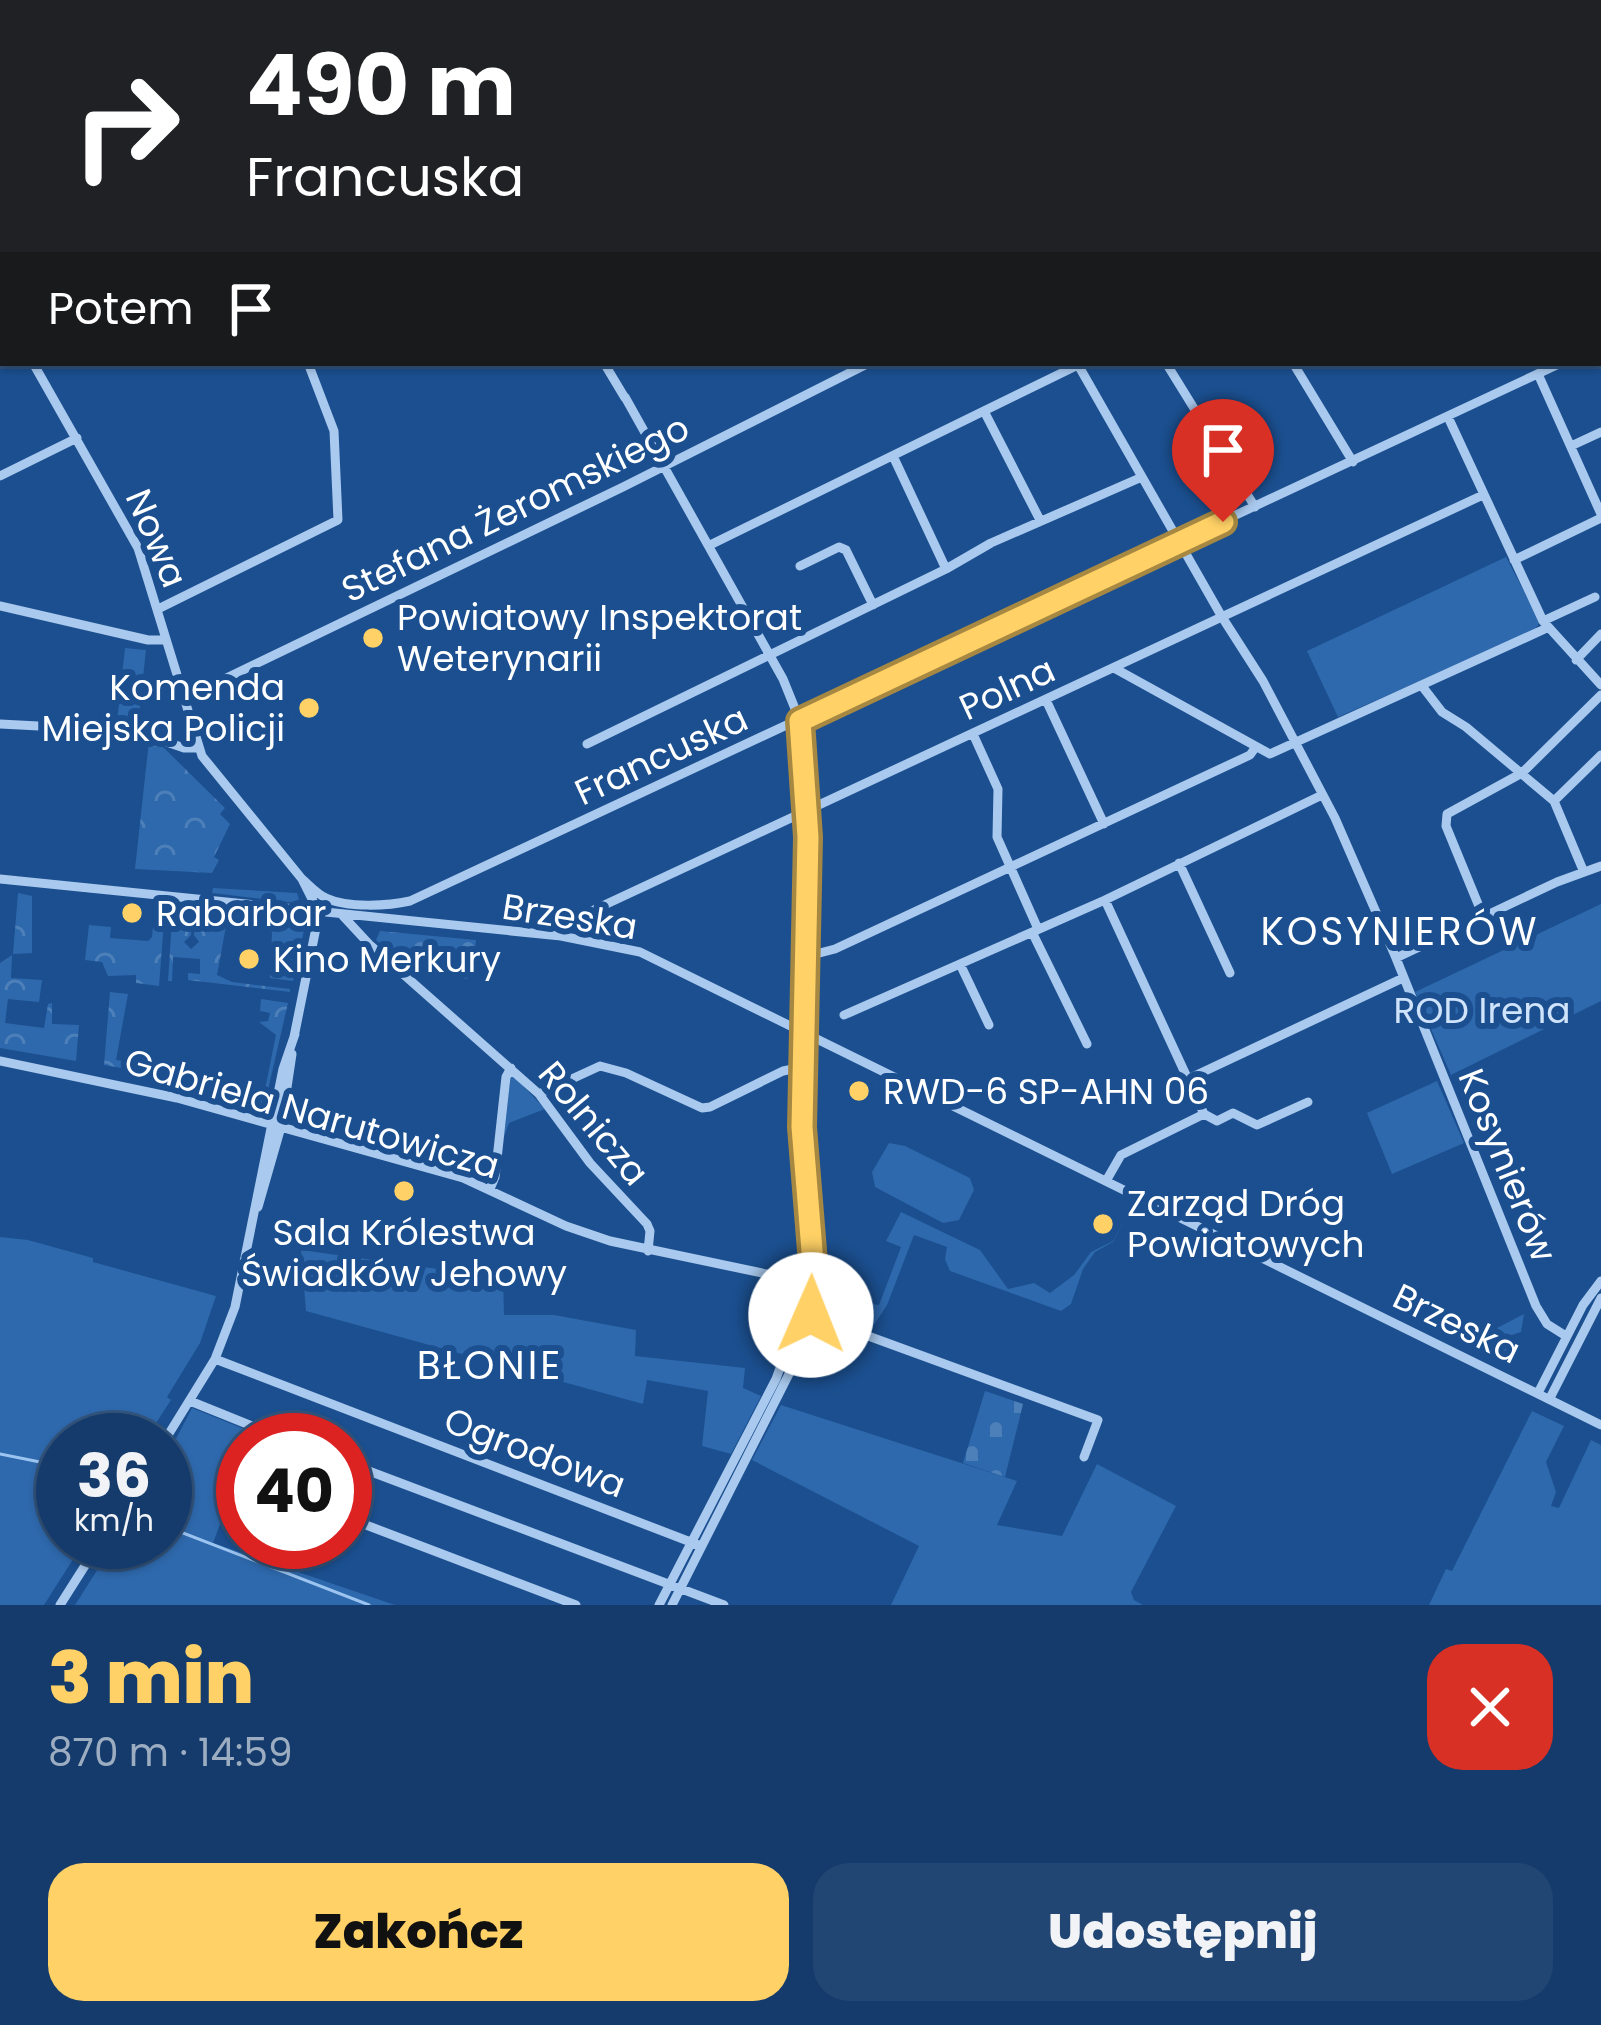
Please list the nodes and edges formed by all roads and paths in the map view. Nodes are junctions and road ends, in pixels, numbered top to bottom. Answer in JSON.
{"nodes":[{"id":1,"x":35,"y":366,"type":"edge"},
{"id":2,"x":309,"y":366,"type":"edge"},
{"id":3,"x":606,"y":366,"type":"edge"},
{"id":4,"x":863,"y":366,"type":"edge"},
{"id":5,"x":1073,"y":366,"type":"edge"},
{"id":6,"x":1078,"y":366,"type":"edge"},
{"id":7,"x":1168,"y":366,"type":"edge"},
{"id":8,"x":1295,"y":366,"type":"edge"},
{"id":9,"x":1523,"y":366,"type":"edge"},
{"id":10,"x":1555,"y":366,"type":"edge"},
{"id":11,"x":1533,"y":376,"type":"junction"},
{"id":12,"x":984,"y":411,"type":"junction"},
{"id":13,"x":1448,"y":417,"type":"junction"},
{"id":14,"x":1601,"y":432,"type":"edge"},
{"id":15,"x":77,"y":437,"type":"junction"},
{"id":16,"x":1571,"y":446,"type":"junction"},
{"id":17,"x":892,"y":456,"type":"junction"},
{"id":18,"x":1352,"y":461,"type":"junction"},
{"id":19,"x":664,"y":465,"type":"junction"},
{"id":20,"x":0,"y":476,"type":"edge"},
{"id":21,"x":1142,"y":477,"type":"junction"},
{"id":22,"x":1483,"y":495,"type":"junction"},
{"id":23,"x":1256,"y":507,"type":"junction"},
{"id":24,"x":1601,"y":516,"type":"edge"},
{"id":25,"x":1040,"y":520,"type":"junction"},
{"id":26,"x":1180,"y":542,"type":"junction"},
{"id":27,"x":710,"y":544,"type":"junction"},
{"id":28,"x":1514,"y":560,"type":"junction"},
{"id":29,"x":800,"y":566,"type":"dead end"},
{"id":30,"x":946,"y":569,"type":"junction"},
{"id":31,"x":1595,"y":597,"type":"dead end"},
{"id":32,"x":873,"y":605,"type":"junction"},
{"id":33,"x":0,"y":606,"type":"edge"},
{"id":34,"x":158,"y":609,"type":"junction"},
{"id":35,"x":1222,"y":617,"type":"junction"},
{"id":36,"x":1545,"y":625,"type":"junction"},
{"id":37,"x":1601,"y":634,"type":"edge"},
{"id":38,"x":166,"y":640,"type":"junction"},
{"id":39,"x":771,"y":654,"type":"junction"},
{"id":40,"x":1576,"y":660,"type":"junction"},
{"id":41,"x":1114,"y":668,"type":"junction"},
{"id":42,"x":1601,"y":685,"type":"edge"},
{"id":43,"x":1422,"y":686,"type":"junction"},
{"id":44,"x":1601,"y":695,"type":"edge"},
{"id":45,"x":183,"y":699,"type":"junction"},
{"id":46,"x":1046,"y":700,"type":"junction"},
{"id":47,"x":800,"y":721,"type":"junction"},
{"id":48,"x":0,"y":724,"type":"edge"},
{"id":49,"x":973,"y":734,"type":"junction"},
{"id":50,"x":1296,"y":742,"type":"junction"},
{"id":51,"x":586,"y":744,"type":"dead end"},
{"id":52,"x":199,"y":748,"type":"junction"},
{"id":53,"x":1255,"y":748,"type":"junction"},
{"id":54,"x":1601,"y":755,"type":"edge"},
{"id":55,"x":1522,"y":773,"type":"junction"},
{"id":56,"x":1322,"y":795,"type":"junction"},
{"id":57,"x":1554,"y":801,"type":"junction"},
{"id":58,"x":807,"y":812,"type":"junction"},
{"id":59,"x":1104,"y":824,"type":"junction"},
{"id":60,"x":1178,"y":863,"type":"junction"},
{"id":61,"x":1601,"y":866,"type":"edge"},
{"id":62,"x":1012,"y":868,"type":"junction"},
{"id":63,"x":1583,"y":870,"type":"junction"},
{"id":64,"x":0,"y":879,"type":"edge"},
{"id":65,"x":302,"y":879,"type":"junction"},
{"id":66,"x":1105,"y":900,"type":"junction"},
{"id":67,"x":319,"y":913,"type":"junction"},
{"id":68,"x":343,"y":916,"type":"junction"},
{"id":69,"x":1483,"y":916,"type":"junction"},
{"id":70,"x":371,"y":919,"type":"junction"},
{"id":71,"x":1035,"y":930,"type":"junction"},
{"id":72,"x":561,"y":936,"type":"junction"},
{"id":73,"x":369,"y":944,"type":"junction"},
{"id":74,"x":808,"y":956,"type":"junction"},
{"id":75,"x":1396,"y":958,"type":"junction"},
{"id":76,"x":960,"y":964,"type":"junction"},
{"id":77,"x":1230,"y":973,"type":"dead end"},
{"id":78,"x":1403,"y":979,"type":"junction"},
{"id":79,"x":844,"y":1015,"type":"dead end"},
{"id":80,"x":989,"y":1025,"type":"dead end"},
{"id":81,"x":807,"y":1033,"type":"junction"},
{"id":82,"x":1087,"y":1044,"type":"dead end"},
{"id":83,"x":0,"y":1061,"type":"edge"},
{"id":84,"x":802,"y":1067,"type":"junction"},
{"id":85,"x":511,"y":1068,"type":"junction"},
{"id":86,"x":1189,"y":1079,"type":"junction"},
{"id":87,"x":539,"y":1094,"type":"junction"},
{"id":88,"x":1308,"y":1102,"type":"dead end"},
{"id":89,"x":1204,"y":1114,"type":"junction"},
{"id":90,"x":276,"y":1126,"type":"junction"},
{"id":91,"x":1106,"y":1181,"type":"junction"},
{"id":92,"x":490,"y":1189,"type":"junction"},
{"id":93,"x":648,"y":1251,"type":"junction"},
{"id":94,"x":784,"y":1280,"type":"junction"},
{"id":95,"x":1601,"y":1281,"type":"edge"},
{"id":96,"x":809,"y":1284,"type":"junction"},
{"id":97,"x":1601,"y":1298,"type":"edge"},
{"id":98,"x":804,"y":1310,"type":"junction"},
{"id":99,"x":1566,"y":1336,"type":"junction"},
{"id":100,"x":215,"y":1358,"type":"junction"},
{"id":101,"x":1538,"y":1393,"type":"junction"},
{"id":102,"x":1550,"y":1398,"type":"junction"},
{"id":103,"x":190,"y":1401,"type":"junction"},
{"id":104,"x":182,"y":1413,"type":"edge"},
{"id":105,"x":219,"y":1413,"type":"edge"},
{"id":106,"x":1601,"y":1425,"type":"edge"},
{"id":107,"x":1084,"y":1457,"type":"dead end"},
{"id":108,"x":372,"y":1472,"type":"edge"},
{"id":109,"x":372,"y":1527,"type":"edge"},
{"id":110,"x":697,"y":1544,"type":"junction"},
{"id":111,"x":83,"y":1569,"type":"edge"},
{"id":112,"x":676,"y":1587,"type":"junction"},
{"id":113,"x":60,"y":1605,"type":"edge"},
{"id":114,"x":576,"y":1605,"type":"edge"},
{"id":115,"x":659,"y":1605,"type":"edge"},
{"id":116,"x":672,"y":1605,"type":"edge"},
{"id":117,"x":724,"y":1605,"type":"edge"}],
"edges":[{"from":1,"to":15,"type":"street","name":"Nowa"},
{"from":2,"to":34,"type":"street"},
{"from":3,"to":19,"type":"street"},
{"from":4,"to":19,"type":"street","name":"Stefana Żeromskiego"},
{"from":5,"to":12,"type":"street"},
{"from":6,"to":21,"type":"street","name":"Kosynierów"},
{"from":7,"to":23,"type":"street"},
{"from":8,"to":18,"type":"street"},
{"from":9,"to":11,"type":"street"},
{"from":10,"to":11,"type":"street","name":"Francuska"},
{"from":11,"to":13,"type":"street","name":"Francuska"},
{"from":11,"to":16,"type":"street"},
{"from":12,"to":17,"type":"street"},
{"from":12,"to":25,"type":"street"},
{"from":13,"to":18,"type":"street","name":"Francuska"},
{"from":13,"to":22,"type":"street"},
{"from":14,"to":16,"type":"street"},
{"from":15,"to":20,"type":"street"},
{"from":15,"to":34,"type":"street","name":"Nowa"},
{"from":16,"to":24,"type":"street"},
{"from":17,"to":27,"type":"street"},
{"from":17,"to":30,"type":"street"},
{"from":18,"to":23,"type":"street","name":"Francuska"},
{"from":19,"to":27,"type":"street"},
{"from":19,"to":45,"type":"street","name":"Stefana Żeromskiego"},
{"from":21,"to":25,"type":"street"},
{"from":21,"to":26,"type":"street","name":"Kosynierów"},
{"from":22,"to":28,"type":"street"},
{"from":22,"to":35,"type":"street","name":"Polna"},
{"from":23,"to":26,"type":"street","name":"Francuska"},
{"from":24,"to":28,"type":"street"},
{"from":25,"to":30,"type":"street"},
{"from":26,"to":35,"type":"street","name":"Kosynierów"},
{"from":26,"to":47,"type":"street","name":"Francuska"},
{"from":27,"to":39,"type":"street"},
{"from":28,"to":36,"type":"street"},
{"from":29,"to":32,"type":"street"},
{"from":30,"to":32,"type":"street"},
{"from":31,"to":36,"type":"street"},
{"from":32,"to":39,"type":"street"},
{"from":33,"to":38,"type":"street"},
{"from":34,"to":38,"type":"street","name":"Nowa"},
{"from":35,"to":41,"type":"street","name":"Polna"},
{"from":35,"to":50,"type":"street","name":"Kosynierów"},
{"from":36,"to":40,"type":"street"},
{"from":36,"to":43,"type":"street"},
{"from":37,"to":40,"type":"street"},
{"from":38,"to":45,"type":"street","name":"Nowa"},
{"from":39,"to":47,"type":"street"},
{"from":39,"to":51,"type":"street"},
{"from":40,"to":42,"type":"street"},
{"from":41,"to":46,"type":"street","name":"Polna"},
{"from":41,"to":53,"type":"street"},
{"from":43,"to":50,"type":"street"},
{"from":43,"to":55,"type":"street"},
{"from":44,"to":55,"type":"street"},
{"from":45,"to":52,"type":"street","name":"Nowa"},
{"from":46,"to":49,"type":"street","name":"Polna"},
{"from":46,"to":59,"type":"street"},
{"from":47,"to":58,"type":"street"},
{"from":47,"to":65,"type":"street","name":"Francuska"},
{"from":48,"to":52,"type":"street"},
{"from":49,"to":58,"type":"street","name":"Polna"},
{"from":49,"to":62,"type":"street"},
{"from":50,"to":53,"type":"street"},
{"from":50,"to":56,"type":"street","name":"Kosynierów"},
{"from":52,"to":65,"type":"street","name":"Nowa"},
{"from":53,"to":59,"type":"street"},
{"from":54,"to":57,"type":"street"},
{"from":55,"to":57,"type":"street"},
{"from":55,"to":69,"type":"street"},
{"from":56,"to":60,"type":"street"},
{"from":56,"to":75,"type":"street","name":"Kosynierów"},
{"from":57,"to":63,"type":"street"},
{"from":58,"to":72,"type":"street","name":"Polna"},
{"from":58,"to":74,"type":"street"},
{"from":59,"to":62,"type":"street"},
{"from":60,"to":66,"type":"street"},
{"from":60,"to":77,"type":"street"},
{"from":61,"to":63,"type":"street"},
{"from":62,"to":71,"type":"street"},
{"from":62,"to":74,"type":"street"},
{"from":63,"to":69,"type":"street"},
{"from":64,"to":67,"type":"street","name":"Brzeska"},
{"from":65,"to":67,"type":"street"},
{"from":66,"to":71,"type":"street"},
{"from":66,"to":86,"type":"street"},
{"from":67,"to":68,"type":"street","name":"Brzeska"},
{"from":67,"to":90,"type":"street"},
{"from":68,"to":70,"type":"street","name":"Brzeska"},
{"from":68,"to":73,"type":"street","name":"Rolnicza"},
{"from":69,"to":75,"type":"street"},
{"from":70,"to":72,"type":"street","name":"Brzeska"},
{"from":70,"to":73,"type":"street"},
{"from":71,"to":76,"type":"street"},
{"from":71,"to":82,"type":"street"},
{"from":72,"to":81,"type":"street","name":"Brzeska"},
{"from":73,"to":85,"type":"street","name":"Rolnicza"},
{"from":74,"to":81,"type":"street"},
{"from":75,"to":78,"type":"street","name":"Kosynierów"},
{"from":76,"to":79,"type":"street"},
{"from":76,"to":80,"type":"street"},
{"from":78,"to":86,"type":"street"},
{"from":78,"to":99,"type":"street","name":"Kosynierów"},
{"from":81,"to":84,"type":"street"},
{"from":81,"to":91,"type":"street","name":"Brzeska"},
{"from":83,"to":90,"type":"street","name":"Gabriela Narutowicza"},
{"from":84,"to":87,"type":"street"},
{"from":84,"to":96,"type":"street"},
{"from":85,"to":87,"type":"street","name":"Rolnicza"},
{"from":85,"to":92,"type":"street"},
{"from":86,"to":89,"type":"street"},
{"from":87,"to":93,"type":"street","name":"Rolnicza"},
{"from":88,"to":89,"type":"street"},
{"from":89,"to":91,"type":"street"},
{"from":90,"to":92,"type":"street","name":"Gabriela Narutowicza"},
{"from":90,"to":100,"type":"street"},
{"from":91,"to":101,"type":"street","name":"Brzeska"},
{"from":92,"to":93,"type":"street","name":"Gabriela Narutowicza"},
{"from":93,"to":94,"type":"street","name":"Gabriela Narutowicza"},
{"from":94,"to":96,"type":"street","name":"Gabriela Narutowicza"},
{"from":94,"to":98,"type":"street"},
{"from":95,"to":99,"type":"street"},
{"from":96,"to":98,"type":"street"},
{"from":97,"to":102,"type":"street"},
{"from":98,"to":107,"type":"street"},
{"from":98,"to":110,"type":"street"},
{"from":99,"to":101,"type":"street"},
{"from":100,"to":103,"type":"street"},
{"from":100,"to":110,"type":"street","name":"Ogrodowa"},
{"from":101,"to":102,"type":"street","name":"Brzeska"},
{"from":102,"to":106,"type":"street","name":"Brzeska"},
{"from":103,"to":104,"type":"street"},
{"from":103,"to":105,"type":"street"},
{"from":108,"to":112,"type":"street"},
{"from":109,"to":114,"type":"street"},
{"from":110,"to":112,"type":"street"},
{"from":111,"to":113,"type":"street"},
{"from":112,"to":115,"type":"street"},
{"from":112,"to":116,"type":"street"},
{"from":112,"to":117,"type":"street"}]}
